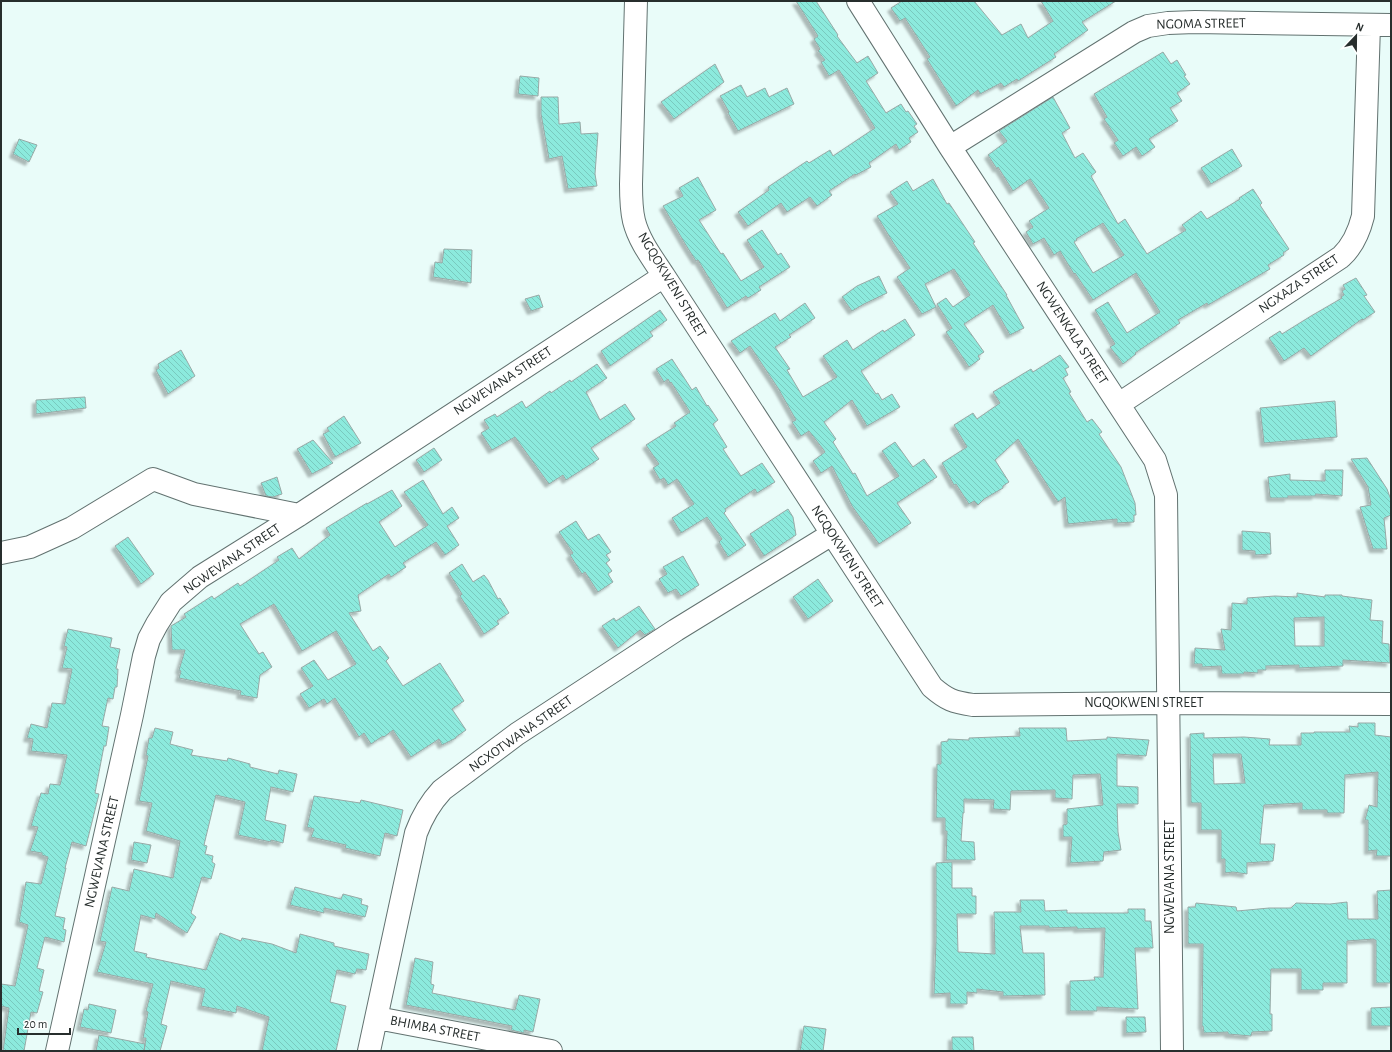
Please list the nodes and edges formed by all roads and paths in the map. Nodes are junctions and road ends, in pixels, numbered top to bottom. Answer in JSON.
{"nodes":[{"id":1,"x":636,"y":1,"type":"edge"},
{"id":2,"x":858,"y":1,"type":"edge"},
{"id":3,"x":1370,"y":25,"type":"junction"},
{"id":4,"x":1391,"y":25,"type":"edge"},
{"id":5,"x":950,"y":146,"type":"junction"},
{"id":6,"x":664,"y":276,"type":"junction"},
{"id":7,"x":1119,"y":404,"type":"junction"},
{"id":8,"x":299,"y":515,"type":"junction"},
{"id":9,"x":832,"y":534,"type":"junction"},
{"id":10,"x":1,"y":553,"type":"edge"},
{"id":11,"x":1169,"y":703,"type":"junction"},
{"id":12,"x":1391,"y":704,"type":"edge"},
{"id":13,"x":377,"y":1018,"type":"junction"},
{"id":14,"x":516,"y":1048,"type":"edge"},
{"id":15,"x":57,"y":1051,"type":"edge"},
{"id":16,"x":369,"y":1051,"type":"edge"},
{"id":17,"x":551,"y":1051,"type":"edge"},
{"id":18,"x":1172,"y":1051,"type":"edge"}],
"edges":[{"from":1,"to":6,"type":"street","name":"NGQOKWENI STREET"},
{"from":2,"to":5,"type":"street","name":"NGWENKALA STREET"},
{"from":3,"to":4,"type":"street","name":"NGOMA STREET"},
{"from":3,"to":5,"type":"street","name":"NGOMA STREET"},
{"from":3,"to":7,"type":"street","name":"NGXAZA STREET"},
{"from":5,"to":7,"type":"street","name":"NGWENKALA STREET"},
{"from":6,"to":8,"type":"street","name":"NGWEVANA STREET"},
{"from":6,"to":9,"type":"street","name":"NGQOKWENI STREET"},
{"from":7,"to":11,"type":"street","name":"NGWENKALA STREET"},
{"from":8,"to":10,"type":"street"},
{"from":8,"to":15,"type":"street","name":"NGWEVANA STREET"},
{"from":9,"to":11,"type":"street","name":"NGQOKWENI STREET"},
{"from":9,"to":13,"type":"street","name":"NGXOTWANA STREET"},
{"from":11,"to":12,"type":"street","name":"NGQOKWENI STREET"},
{"from":11,"to":18,"type":"street","name":"NGWEVANA STREET"},
{"from":13,"to":14,"type":"street","name":"BHIMBA STREET"},
{"from":13,"to":16,"type":"street","name":"NGXOTWANA STREET"},
{"from":14,"to":17,"type":"street","name":"BHIMBA STREET"}]}
